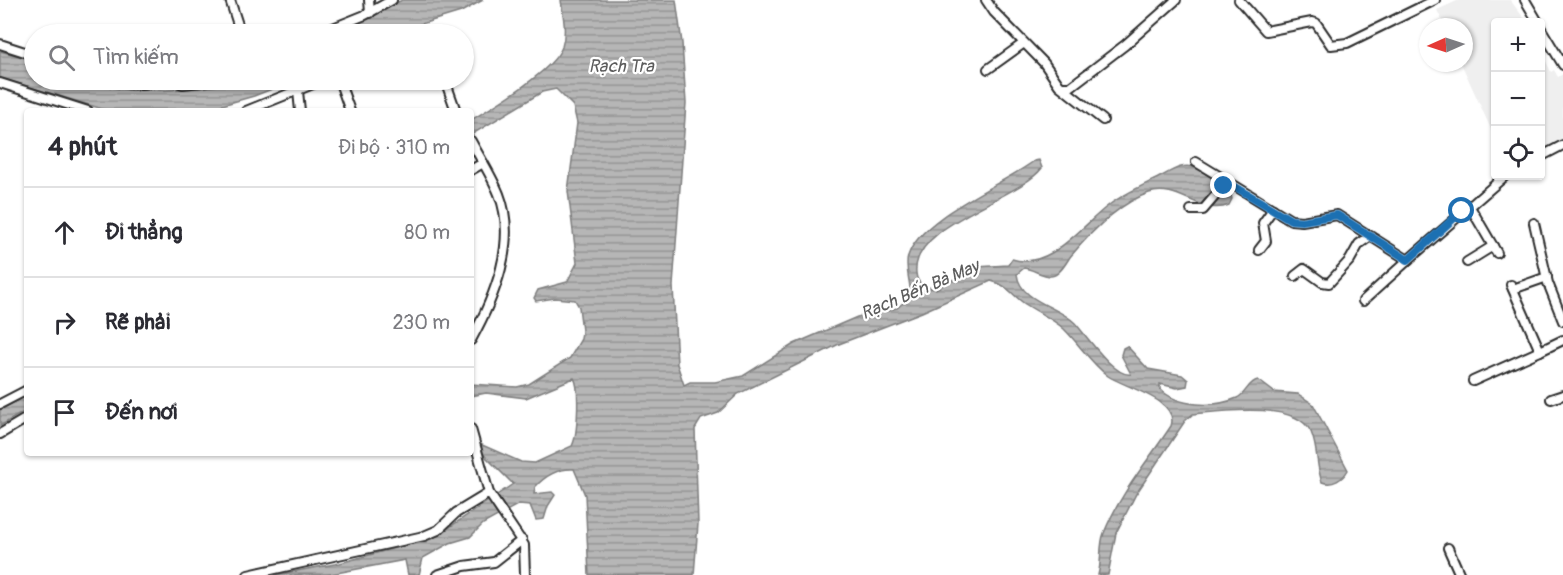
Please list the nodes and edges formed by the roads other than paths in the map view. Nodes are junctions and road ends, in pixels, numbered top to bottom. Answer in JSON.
{"nodes":[{"id":1,"x":230,"y":0,"type":"edge"},
{"id":2,"x":369,"y":0,"type":"edge"},
{"id":3,"x":392,"y":0,"type":"edge"},
{"id":4,"x":986,"y":0,"type":"edge"},
{"id":5,"x":1176,"y":0,"type":"edge"},
{"id":6,"x":1239,"y":0,"type":"edge"},
{"id":7,"x":1435,"y":0,"type":"edge"},
{"id":8,"x":1525,"y":0,"type":"edge"},
{"id":9,"x":370,"y":13,"type":"junction"},
{"id":10,"x":1536,"y":18,"type":"edge"},
{"id":11,"x":238,"y":24,"type":"edge"},
{"id":12,"x":343,"y":24,"type":"edge"},
{"id":13,"x":1545,"y":35,"type":"edge"},
{"id":14,"x":1024,"y":43,"type":"junction"},
{"id":15,"x":0,"y":44,"type":"edge"},
{"id":16,"x":24,"y":52,"type":"edge"},
{"id":17,"x":1563,"y":64,"type":"edge"},
{"id":18,"x":988,"y":69,"type":"dead end"},
{"id":19,"x":0,"y":83,"type":"edge"},
{"id":20,"x":1064,"y":87,"type":"junction"},
{"id":21,"x":343,"y":90,"type":"edge"},
{"id":22,"x":449,"y":90,"type":"edge"},
{"id":23,"x":298,"y":91,"type":"joint"},
{"id":24,"x":79,"y":108,"type":"edge"},
{"id":25,"x":254,"y":108,"type":"edge"},
{"id":26,"x":300,"y":108,"type":"edge"},
{"id":27,"x":349,"y":108,"type":"edge"},
{"id":28,"x":455,"y":108,"type":"edge"},
{"id":29,"x":1103,"y":120,"type":"dead end"},
{"id":30,"x":1563,"y":145,"type":"edge"},
{"id":31,"x":474,"y":146,"type":"edge"},
{"id":32,"x":1545,"y":154,"type":"edge"},
{"id":33,"x":481,"y":159,"type":"junction"},
{"id":34,"x":1196,"y":162,"type":"dead end"},
{"id":35,"x":474,"y":167,"type":"edge"},
{"id":36,"x":1500,"y":180,"type":"edge"},
{"id":37,"x":1225,"y":184,"type":"junction"},
{"id":38,"x":1469,"y":205,"type":"junction"},
{"id":39,"x":1273,"y":209,"type":"junction"},
{"id":40,"x":1191,"y":210,"type":"dead end"},
{"id":41,"x":1534,"y":223,"type":"dead end"},
{"id":42,"x":1369,"y":237,"type":"junction"},
{"id":43,"x":1259,"y":250,"type":"dead end"},
{"id":44,"x":1408,"y":260,"type":"junction"},
{"id":45,"x":1467,"y":262,"type":"dead end"},
{"id":46,"x":1295,"y":276,"type":"dead end"},
{"id":47,"x":1547,"y":277,"type":"junction"},
{"id":48,"x":1559,"y":299,"type":"edge"},
{"id":49,"x":1363,"y":301,"type":"dead end"},
{"id":50,"x":1563,"y":321,"type":"edge"},
{"id":51,"x":474,"y":334,"type":"edge"},
{"id":52,"x":1563,"y":340,"type":"edge"},
{"id":53,"x":1540,"y":351,"type":"junction"},
{"id":54,"x":1473,"y":381,"type":"dead end"},
{"id":55,"x":24,"y":392,"type":"edge"},
{"id":56,"x":1563,"y":395,"type":"edge"},
{"id":57,"x":1551,"y":399,"type":"dead end"},
{"id":58,"x":0,"y":404,"type":"edge"},
{"id":59,"x":24,"y":420,"type":"edge"},
{"id":60,"x":0,"y":434,"type":"edge"},
{"id":61,"x":474,"y":439,"type":"edge"},
{"id":62,"x":490,"y":494,"type":"junction"},
{"id":63,"x":522,"y":540,"type":"junction"},
{"id":64,"x":1448,"y":548,"type":"dead end"},
{"id":65,"x":248,"y":575,"type":"edge"},
{"id":66,"x":437,"y":575,"type":"edge"},
{"id":67,"x":525,"y":575,"type":"edge"},
{"id":68,"x":1460,"y":575,"type":"edge"}],
"edges":[{"from":1,"to":11,"type":"street"},
{"from":2,"to":9,"type":"street"},
{"from":3,"to":9,"type":"street"},
{"from":4,"to":14,"type":"street"},
{"from":5,"to":20,"type":"street"},
{"from":6,"to":7,"type":"street"},
{"from":8,"to":10,"type":"street"},
{"from":9,"to":12,"type":"street"},
{"from":13,"to":17,"type":"street"},
{"from":14,"to":18,"type":"street"},
{"from":14,"to":20,"type":"street"},
{"from":15,"to":16,"type":"street"},
{"from":19,"to":24,"type":"street"},
{"from":20,"to":29,"type":"street"},
{"from":21,"to":27,"type":"street"},
{"from":22,"to":28,"type":"street"},
{"from":23,"to":25,"type":"street"},
{"from":23,"to":26,"type":"street"},
{"from":30,"to":32,"type":"street"},
{"from":31,"to":33,"type":"street"},
{"from":33,"to":35,"type":"street"},
{"from":33,"to":51,"type":"street"},
{"from":34,"to":37,"type":"street"},
{"from":36,"to":38,"type":"street"},
{"from":37,"to":39,"type":"street"},
{"from":37,"to":40,"type":"street"},
{"from":38,"to":44,"type":"street"},
{"from":38,"to":45,"type":"street"},
{"from":39,"to":42,"type":"street"},
{"from":39,"to":43,"type":"street"},
{"from":41,"to":47,"type":"street"},
{"from":42,"to":44,"type":"street"},
{"from":42,"to":46,"type":"street"},
{"from":44,"to":49,"type":"street"},
{"from":47,"to":48,"type":"street"},
{"from":47,"to":53,"type":"street"},
{"from":48,"to":50,"type":"street"},
{"from":52,"to":53,"type":"street"},
{"from":53,"to":54,"type":"street"},
{"from":55,"to":58,"type":"street"},
{"from":56,"to":57,"type":"street"},
{"from":59,"to":60,"type":"street"},
{"from":61,"to":62,"type":"street"},
{"from":62,"to":63,"type":"street"},
{"from":62,"to":65,"type":"street"},
{"from":63,"to":66,"type":"street"},
{"from":63,"to":67,"type":"street"},
{"from":64,"to":68,"type":"street"}]}
